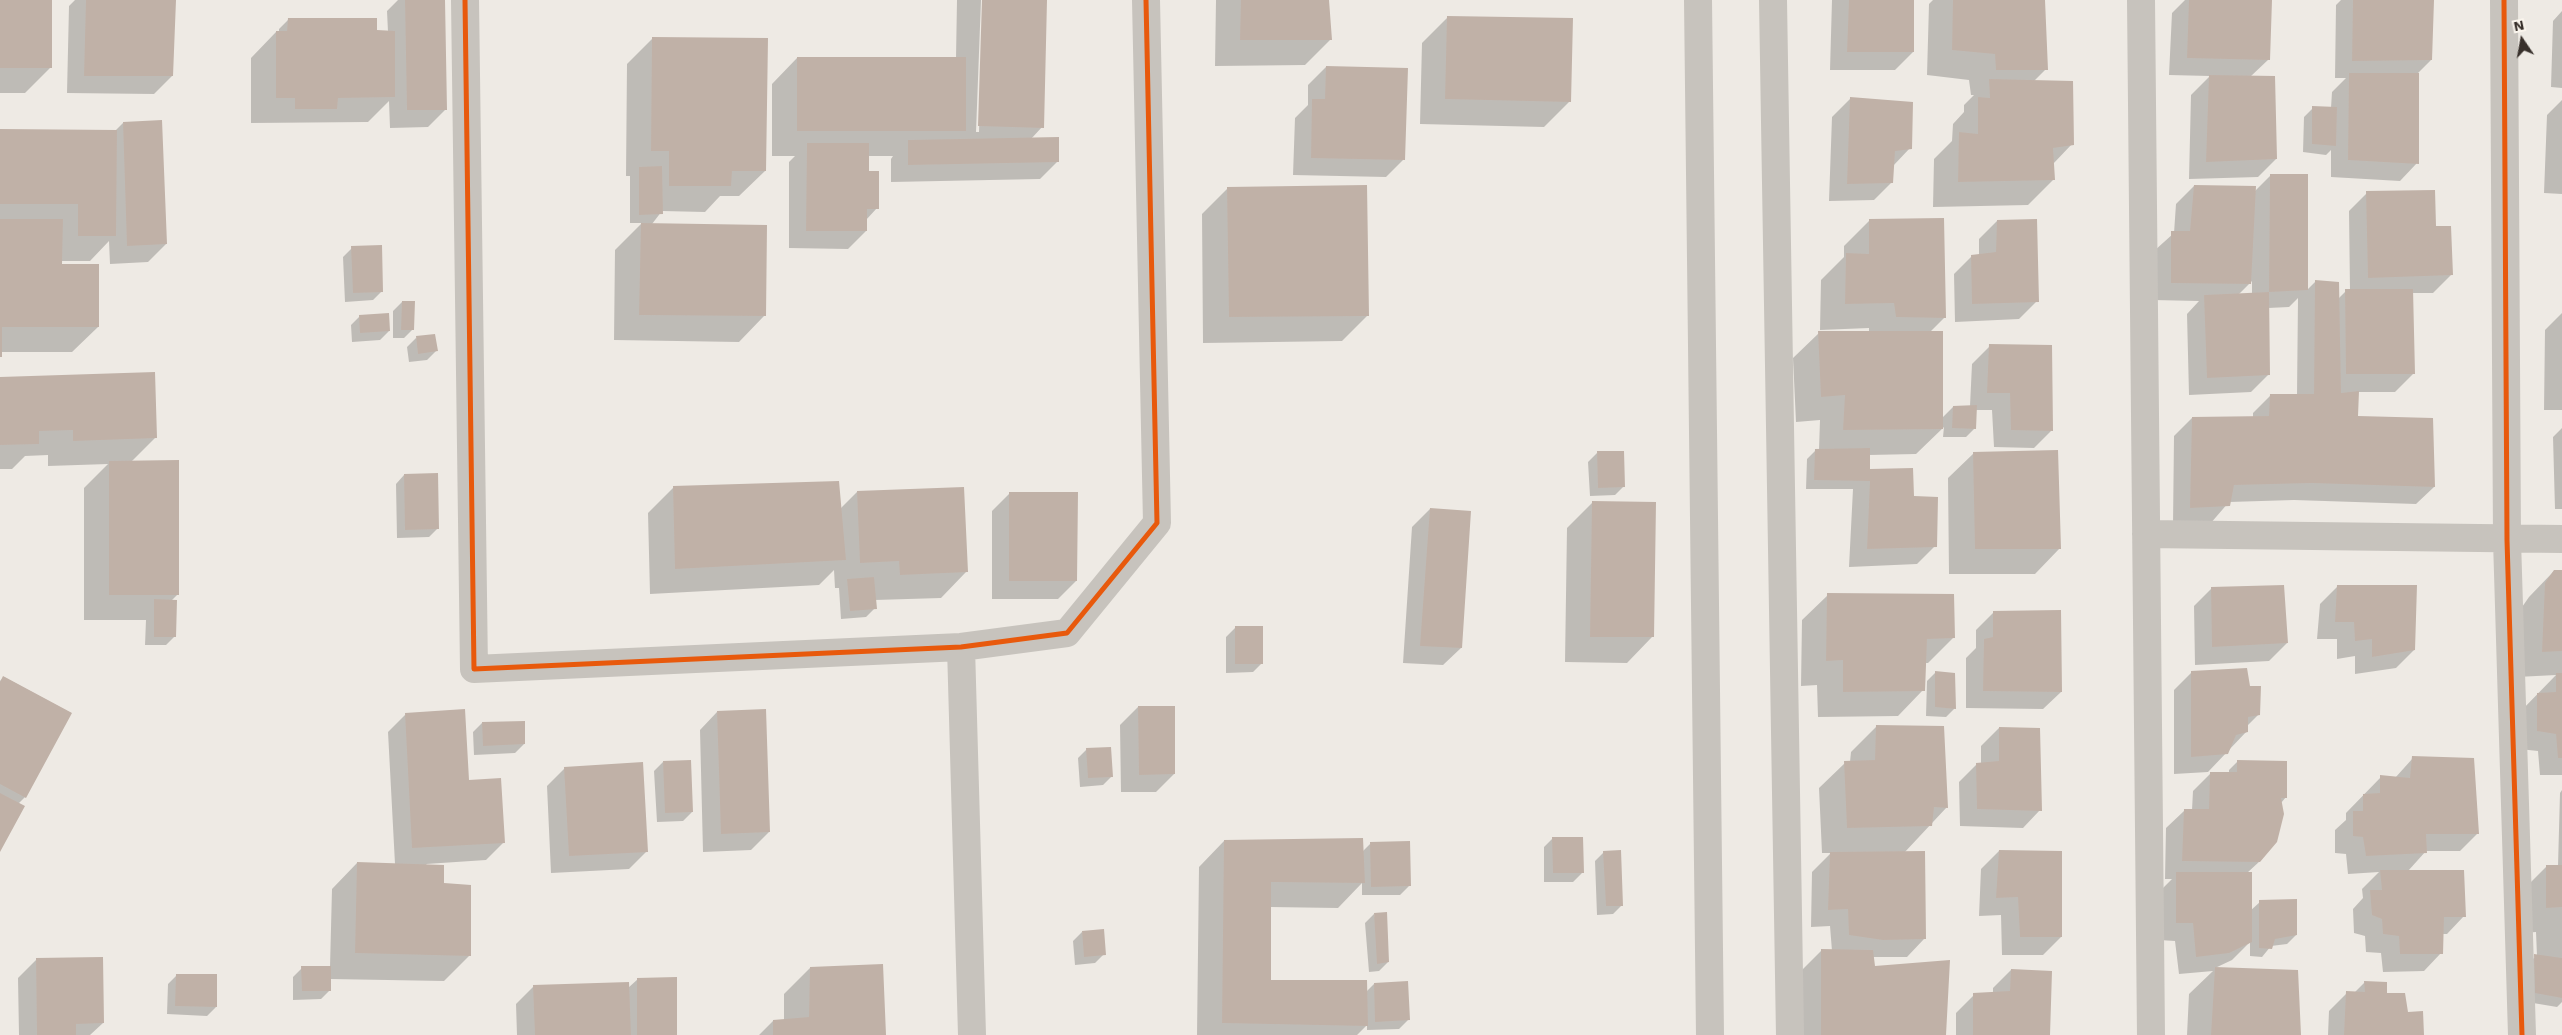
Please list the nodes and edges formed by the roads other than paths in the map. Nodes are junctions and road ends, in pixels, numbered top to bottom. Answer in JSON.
{"nodes":[{"id":1,"x":466,"y":0,"type":"edge"},
{"id":2,"x":1146,"y":0,"type":"edge"},
{"id":3,"x":1698,"y":0,"type":"edge"},
{"id":4,"x":1773,"y":0,"type":"edge"},
{"id":5,"x":2141,"y":0,"type":"edge"},
{"id":6,"x":2504,"y":0,"type":"edge"},
{"id":7,"x":2146,"y":534,"type":"junction"},
{"id":8,"x":2562,"y":539,"type":"edge"},
{"id":9,"x":2507,"y":540,"type":"junction"},
{"id":10,"x":961,"y":647,"type":"junction"},
{"id":11,"x":972,"y":1035,"type":"edge"},
{"id":12,"x":1710,"y":1035,"type":"edge"},
{"id":13,"x":1790,"y":1035,"type":"edge"},
{"id":14,"x":2151,"y":1035,"type":"edge"},
{"id":15,"x":2522,"y":1035,"type":"edge"}],
"edges":[{"from":1,"to":10,"type":"street"},
{"from":2,"to":10,"type":"street"},
{"from":3,"to":12,"type":"street"},
{"from":4,"to":13,"type":"street"},
{"from":5,"to":7,"type":"street"},
{"from":6,"to":9,"type":"street"},
{"from":7,"to":9,"type":"street"},
{"from":7,"to":14,"type":"street"},
{"from":8,"to":9,"type":"street"},
{"from":9,"to":15,"type":"street"},
{"from":10,"to":11,"type":"street"}]}
